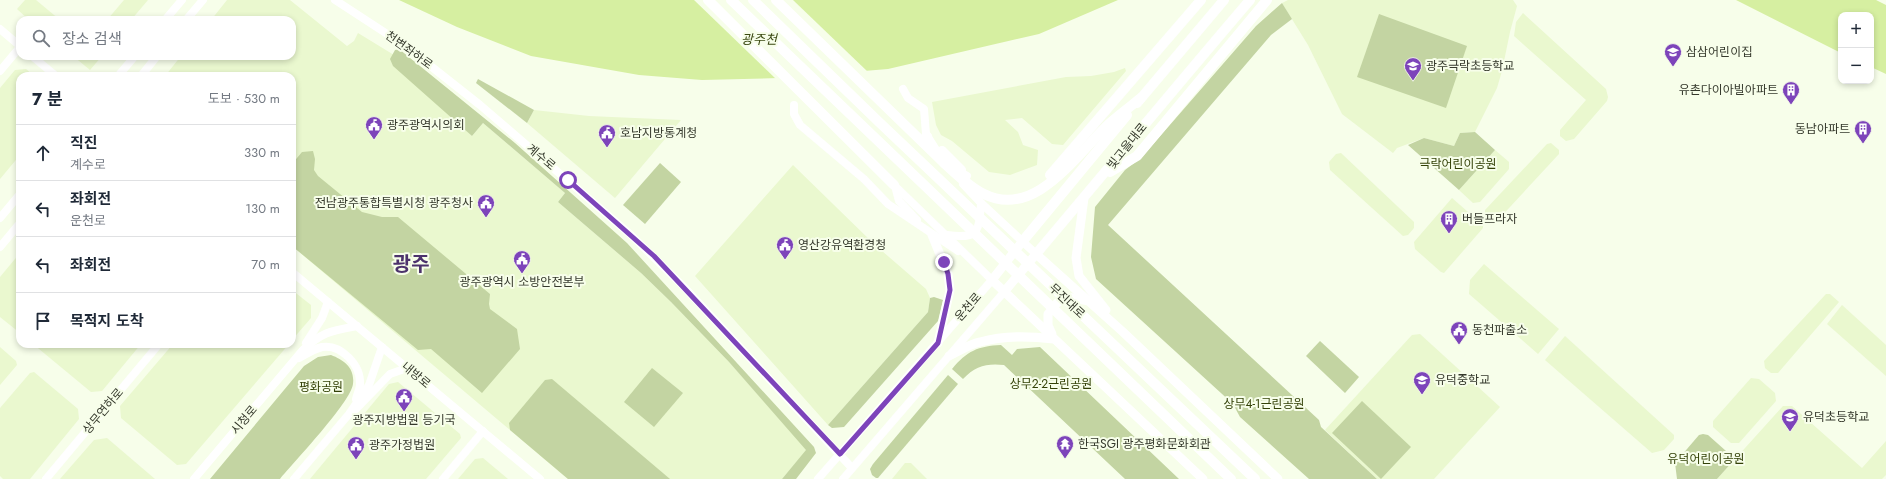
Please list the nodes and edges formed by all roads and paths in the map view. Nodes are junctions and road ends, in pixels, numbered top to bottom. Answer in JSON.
{"nodes":[{"id":1,"x":182,"y":0,"type":"edge"},
{"id":2,"x":203,"y":0,"type":"edge"},
{"id":3,"x":335,"y":0,"type":"edge"},
{"id":4,"x":708,"y":0,"type":"edge"},
{"id":5,"x":731,"y":0,"type":"edge"},
{"id":6,"x":753,"y":0,"type":"edge"},
{"id":7,"x":776,"y":0,"type":"edge"},
{"id":8,"x":1201,"y":0,"type":"edge"},
{"id":9,"x":1224,"y":0,"type":"edge"},
{"id":10,"x":1250,"y":0,"type":"edge"},
{"id":11,"x":1267,"y":0,"type":"edge"},
{"id":12,"x":168,"y":16,"type":"edge"},
{"id":13,"x":189,"y":16,"type":"edge"},
{"id":14,"x":0,"y":29,"type":"edge"},
{"id":15,"x":16,"y":43,"type":"edge"},
{"id":16,"x":16,"y":52,"type":"edge"},
{"id":17,"x":37,"y":60,"type":"edge"},
{"id":18,"x":132,"y":60,"type":"edge"},
{"id":19,"x":154,"y":60,"type":"edge"},
{"id":20,"x":0,"y":71,"type":"edge"},
{"id":21,"x":51,"y":72,"type":"edge"},
{"id":22,"x":121,"y":72,"type":"edge"},
{"id":23,"x":144,"y":72,"type":"edge"},
{"id":24,"x":903,"y":89,"type":"dead end"},
{"id":25,"x":1141,"y":98,"type":"junction"},
{"id":26,"x":480,"y":105,"type":"joint"},
{"id":27,"x":794,"y":105,"type":"dead end"},
{"id":28,"x":926,"y":134,"type":"junction"},
{"id":29,"x":942,"y":151,"type":"joint"},
{"id":30,"x":943,"y":162,"type":"junction"},
{"id":31,"x":967,"y":176,"type":"junction"},
{"id":32,"x":1103,"y":177,"type":"junction"},
{"id":33,"x":894,"y":185,"type":"junction"},
{"id":34,"x":1084,"y":198,"type":"junction"},
{"id":35,"x":16,"y":199,"type":"edge"},
{"id":36,"x":981,"y":204,"type":"junction"},
{"id":37,"x":0,"y":218,"type":"edge"},
{"id":38,"x":16,"y":228,"type":"edge"},
{"id":39,"x":932,"y":235,"type":"junction"},
{"id":40,"x":947,"y":235,"type":"junction"},
{"id":41,"x":1022,"y":242,"type":"junction"},
{"id":42,"x":0,"y":247,"type":"edge"},
{"id":43,"x":1036,"y":254,"type":"junction"},
{"id":44,"x":968,"y":258,"type":"junction"},
{"id":45,"x":296,"y":275,"type":"edge"},
{"id":46,"x":992,"y":280,"type":"junction"},
{"id":47,"x":1004,"y":292,"type":"junction"},
{"id":48,"x":1089,"y":301,"type":"junction"},
{"id":49,"x":328,"y":302,"type":"junction"},
{"id":50,"x":357,"y":326,"type":"junction"},
{"id":51,"x":1122,"y":332,"type":"junction"},
{"id":52,"x":1054,"y":339,"type":"junction"},
{"id":53,"x":938,"y":343,"type":"junction"},
{"id":54,"x":382,"y":347,"type":"junction"},
{"id":55,"x":156,"y":348,"type":"edge"},
{"id":56,"x":302,"y":351,"type":"junction"},
{"id":57,"x":949,"y":356,"type":"junction"},
{"id":58,"x":293,"y":362,"type":"junction"},
{"id":59,"x":407,"y":368,"type":"junction"},
{"id":60,"x":349,"y":414,"type":"junction"},
{"id":61,"x":483,"y":431,"type":"junction"},
{"id":62,"x":840,"y":454,"type":"junction"},
{"id":63,"x":852,"y":468,"type":"junction"},
{"id":64,"x":46,"y":479,"type":"edge"},
{"id":65,"x":194,"y":479,"type":"edge"},
{"id":66,"x":294,"y":479,"type":"edge"},
{"id":67,"x":443,"y":479,"type":"edge"},
{"id":68,"x":540,"y":479,"type":"edge"},
{"id":69,"x":818,"y":479,"type":"edge"},
{"id":70,"x":843,"y":479,"type":"edge"},
{"id":71,"x":1203,"y":479,"type":"edge"},
{"id":72,"x":1231,"y":479,"type":"edge"},
{"id":73,"x":1255,"y":479,"type":"edge"},
{"id":74,"x":1278,"y":479,"type":"edge"}],
"edges":[{"from":1,"to":12,"type":"street"},
{"from":2,"to":13,"type":"street"},
{"from":3,"to":26,"type":"street","name":"천변좌하로"},
{"from":4,"to":33,"type":"highway"},
{"from":5,"to":72,"type":"highway","name":"무진대로"},
{"from":6,"to":73,"type":"highway","name":"무진대로"},
{"from":7,"to":30,"type":"highway"},
{"from":8,"to":31,"type":"highway"},
{"from":9,"to":25,"type":"highway","name":"빛고을대로"},
{"from":10,"to":32,"type":"highway","name":"빛고을대로"},
{"from":11,"to":32,"type":"highway"},
{"from":14,"to":15,"type":"street"},
{"from":16,"to":20,"type":"street"},
{"from":17,"to":21,"type":"street"},
{"from":18,"to":22,"type":"street"},
{"from":19,"to":23,"type":"street"},
{"from":24,"to":28,"type":"street"},
{"from":25,"to":30,"type":"highway"},
{"from":25,"to":41,"type":"highway","name":"빛고을대로"},
{"from":26,"to":62,"type":"street","name":"계수로"},
{"from":27,"to":39,"type":"street"},
{"from":28,"to":29,"type":"street"},
{"from":28,"to":30,"type":"street"},
{"from":29,"to":31,"type":"highway"},
{"from":30,"to":31,"type":"street"},
{"from":30,"to":36,"type":"street"},
{"from":32,"to":34,"type":"highway","name":"빛고을대로"},
{"from":33,"to":39,"type":"street"},
{"from":33,"to":40,"type":"street"},
{"from":34,"to":43,"type":"highway","name":"빛고을대로"},
{"from":34,"to":51,"type":"main road"},
{"from":35,"to":37,"type":"street"},
{"from":36,"to":40,"type":"street"},
{"from":36,"to":41,"type":"street"},
{"from":38,"to":42,"type":"street"},
{"from":39,"to":44,"type":"street"},
{"from":39,"to":53,"type":"main road"},
{"from":40,"to":44,"type":"street"},
{"from":41,"to":43,"type":"street"},
{"from":41,"to":46,"type":"main road","name":"빛고을대로"},
{"from":43,"to":47,"type":"main road","name":"빛고을대로"},
{"from":43,"to":48,"type":"main road","name":"무진대로"},
{"from":44,"to":46,"type":"street"},
{"from":45,"to":49,"type":"street","name":"내방로"},
{"from":46,"to":47,"type":"main road"},
{"from":46,"to":53,"type":"street","name":"운천로"},
{"from":47,"to":52,"type":"main road"},
{"from":47,"to":57,"type":"street","name":"운천로"},
{"from":48,"to":51,"type":"main road","name":"무진대로"},
{"from":48,"to":52,"type":"main road"},
{"from":49,"to":50,"type":"street","name":"내방로"},
{"from":49,"to":56,"type":"street","name":"시청로"},
{"from":50,"to":54,"type":"street","name":"내방로"},
{"from":50,"to":56,"type":"street","name":"시청로"},
{"from":51,"to":74,"type":"main road","name":"무진대로"},
{"from":52,"to":57,"type":"main road"},
{"from":52,"to":71,"type":"main road"},
{"from":53,"to":62,"type":"street","name":"운천로"},
{"from":54,"to":59,"type":"street","name":"내방로"},
{"from":54,"to":60,"type":"street","name":"시청로"},
{"from":55,"to":64,"type":"street","name":"상무연하로"},
{"from":56,"to":58,"type":"street","name":"시청로"},
{"from":57,"to":63,"type":"street","name":"운천로"},
{"from":58,"to":60,"type":"street","name":"시청로"},
{"from":58,"to":65,"type":"street","name":"시청로"},
{"from":59,"to":60,"type":"street","name":"시청로"},
{"from":59,"to":61,"type":"street","name":"내방로"},
{"from":60,"to":66,"type":"street","name":"시청로"},
{"from":61,"to":67,"type":"street"},
{"from":61,"to":68,"type":"street","name":"내방로"},
{"from":62,"to":63,"type":"street","name":"계수로"},
{"from":62,"to":69,"type":"street","name":"운천로"},
{"from":63,"to":70,"type":"street","name":"운천로"}]}
